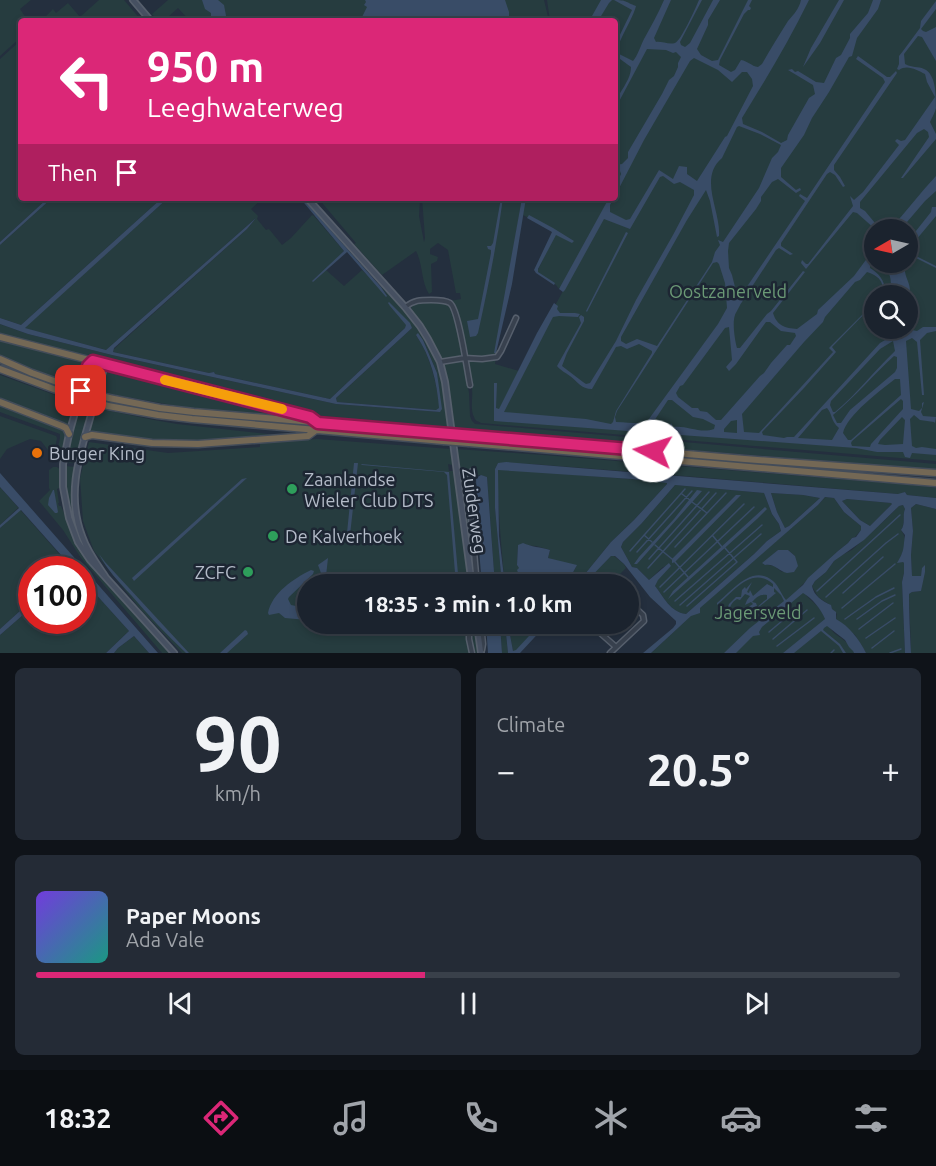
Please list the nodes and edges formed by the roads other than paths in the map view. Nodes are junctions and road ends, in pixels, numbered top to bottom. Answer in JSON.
{"nodes":[{"id":1,"x":133,"y":0,"type":"edge"},
{"id":2,"x":148,"y":18,"type":"edge"},
{"id":3,"x":310,"y":201,"type":"edge"},
{"id":4,"x":405,"y":307,"type":"junction"},
{"id":5,"x":516,"y":318,"type":"dead end"},
{"id":6,"x":0,"y":337,"type":"edge"},
{"id":7,"x":465,"y":358,"type":"junction"},
{"id":8,"x":0,"y":359,"type":"edge"},
{"id":9,"x":93,"y":361,"type":"junction"},
{"id":10,"x":440,"y":362,"type":"junction"},
{"id":11,"x":103,"y":364,"type":"junction"},
{"id":12,"x":0,"y":369,"type":"edge"},
{"id":13,"x":470,"y":385,"type":"dead end"},
{"id":14,"x":0,"y":402,"type":"edge"},
{"id":15,"x":318,"y":426,"type":"junction"},
{"id":16,"x":69,"y":434,"type":"junction"},
{"id":17,"x":85,"y":437,"type":"junction"},
{"id":18,"x":472,"y":471,"type":"dead end"},
{"id":19,"x":936,"y":473,"type":"edge"},
{"id":20,"x":936,"y":483,"type":"edge"},
{"id":21,"x":470,"y":574,"type":"edge"},
{"id":22,"x":476,"y":574,"type":"edge"},
{"id":23,"x":105,"y":576,"type":"junction"},
{"id":24,"x":639,"y":611,"type":"edge"},
{"id":25,"x":639,"y":626,"type":"edge"},
{"id":26,"x":469,"y":634,"type":"edge"},
{"id":27,"x":480,"y":634,"type":"edge"},
{"id":28,"x":601,"y":634,"type":"edge"},
{"id":29,"x":630,"y":634,"type":"edge"},
{"id":30,"x":616,"y":647,"type":"junction"},
{"id":31,"x":174,"y":653,"type":"edge"},
{"id":32,"x":472,"y":653,"type":"edge"},
{"id":33,"x":481,"y":653,"type":"edge"},
{"id":34,"x":610,"y":653,"type":"edge"}],
"edges":[{"from":1,"to":2,"type":"main road"},
{"from":3,"to":4,"type":"main road","name":"Zuiderweg"},
{"from":4,"to":7,"type":"street"},
{"from":4,"to":10,"type":"main road","name":"Zuiderweg"},
{"from":5,"to":7,"type":"street"},
{"from":6,"to":9,"type":"highway"},
{"from":7,"to":10,"type":"street"},
{"from":7,"to":13,"type":"street"},
{"from":8,"to":15,"type":"highway","bridge":true},
{"from":9,"to":11,"type":"main road"},
{"from":9,"to":16,"type":"main road"},
{"from":10,"to":21,"type":"main road","name":"Zuiderweg"},
{"from":11,"to":15,"type":"highway"},
{"from":11,"to":17,"type":"main road"},
{"from":12,"to":15,"type":"highway","bridge":true},
{"from":14,"to":16,"type":"highway"},
{"from":15,"to":17,"type":"highway"},
{"from":15,"to":19,"type":"highway","bridge":true},
{"from":15,"to":20,"type":"highway","bridge":true},
{"from":16,"to":23,"type":"main road"},
{"from":17,"to":23,"type":"main road"},
{"from":18,"to":22,"type":"street","name":"Zuiderweg"},
{"from":23,"to":31,"type":"main road"},
{"from":24,"to":25,"type":"street"},
{"from":26,"to":32,"type":"street"},
{"from":27,"to":33,"type":"main road"},
{"from":28,"to":30,"type":"street"},
{"from":29,"to":30,"type":"street"},
{"from":30,"to":34,"type":"street"}]}
